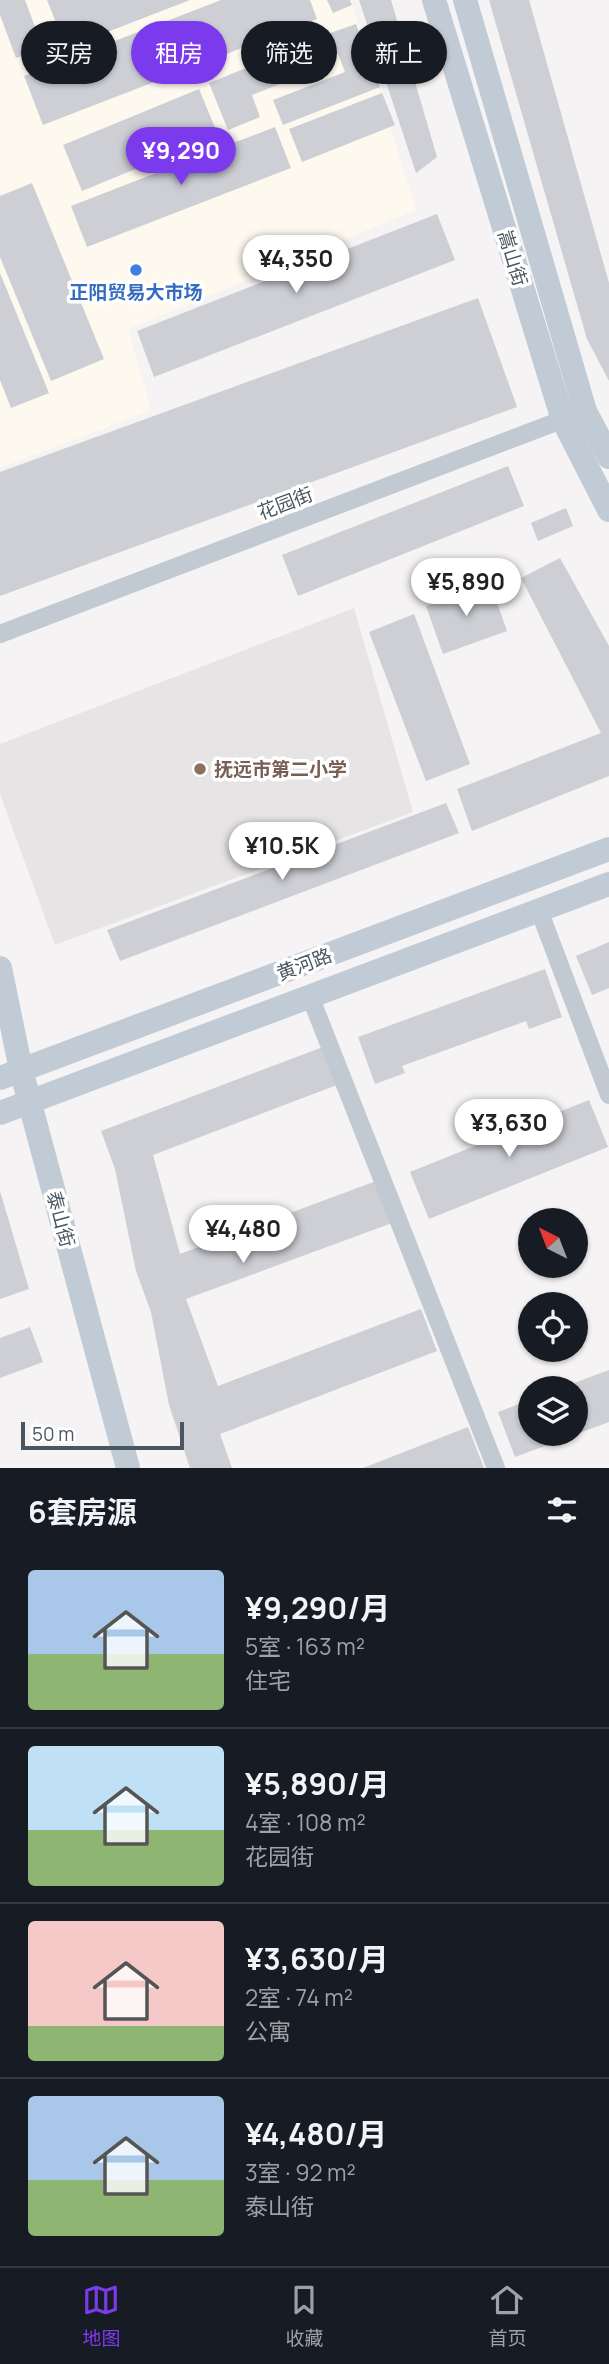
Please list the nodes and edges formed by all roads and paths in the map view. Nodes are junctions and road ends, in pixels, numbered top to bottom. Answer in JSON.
{"nodes":[{"id":1,"x":434,"y":0,"type":"edge"},
{"id":2,"x":465,"y":0,"type":"edge"},
{"id":3,"x":574,"y":415,"type":"junction"},
{"id":4,"x":609,"y":457,"type":"edge"},
{"id":5,"x":609,"y":510,"type":"edge"},
{"id":6,"x":0,"y":634,"type":"edge"},
{"id":7,"x":609,"y":849,"type":"edge"},
{"id":8,"x":609,"y":884,"type":"edge"},
{"id":9,"x":540,"y":910,"type":"junction"},
{"id":10,"x":0,"y":968,"type":"edge"},
{"id":11,"x":310,"y":996,"type":"junction"},
{"id":12,"x":11,"y":1074,"type":"edge"},
{"id":13,"x":609,"y":1095,"type":"edge"},
{"id":14,"x":30,"y":1102,"type":"junction"},
{"id":15,"x":0,"y":1114,"type":"edge"},
{"id":16,"x":128,"y":1468,"type":"edge"},
{"id":17,"x":496,"y":1468,"type":"edge"}],
"edges":[{"from":1,"to":3,"type":"main road","name":"嵩山街"},
{"from":2,"to":3,"type":"main road","name":"嵩山街"},
{"from":3,"to":4,"type":"main road","name":"嵩山街"},
{"from":3,"to":5,"type":"main road","name":"嵩山街"},
{"from":3,"to":6,"type":"street","name":"花园街"},
{"from":7,"to":12,"type":"main road","name":"黄河路"},
{"from":8,"to":9,"type":"main road","name":"黄河路"},
{"from":9,"to":11,"type":"main road","name":"黄河路"},
{"from":9,"to":13,"type":"street"},
{"from":10,"to":12,"type":"main road","name":"泰山街"},
{"from":11,"to":14,"type":"main road","name":"黄河路"},
{"from":11,"to":17,"type":"street"},
{"from":12,"to":14,"type":"main road","name":"泰山街"},
{"from":14,"to":15,"type":"main road","name":"黄河路"},
{"from":14,"to":16,"type":"main road","name":"泰山街"}]}
